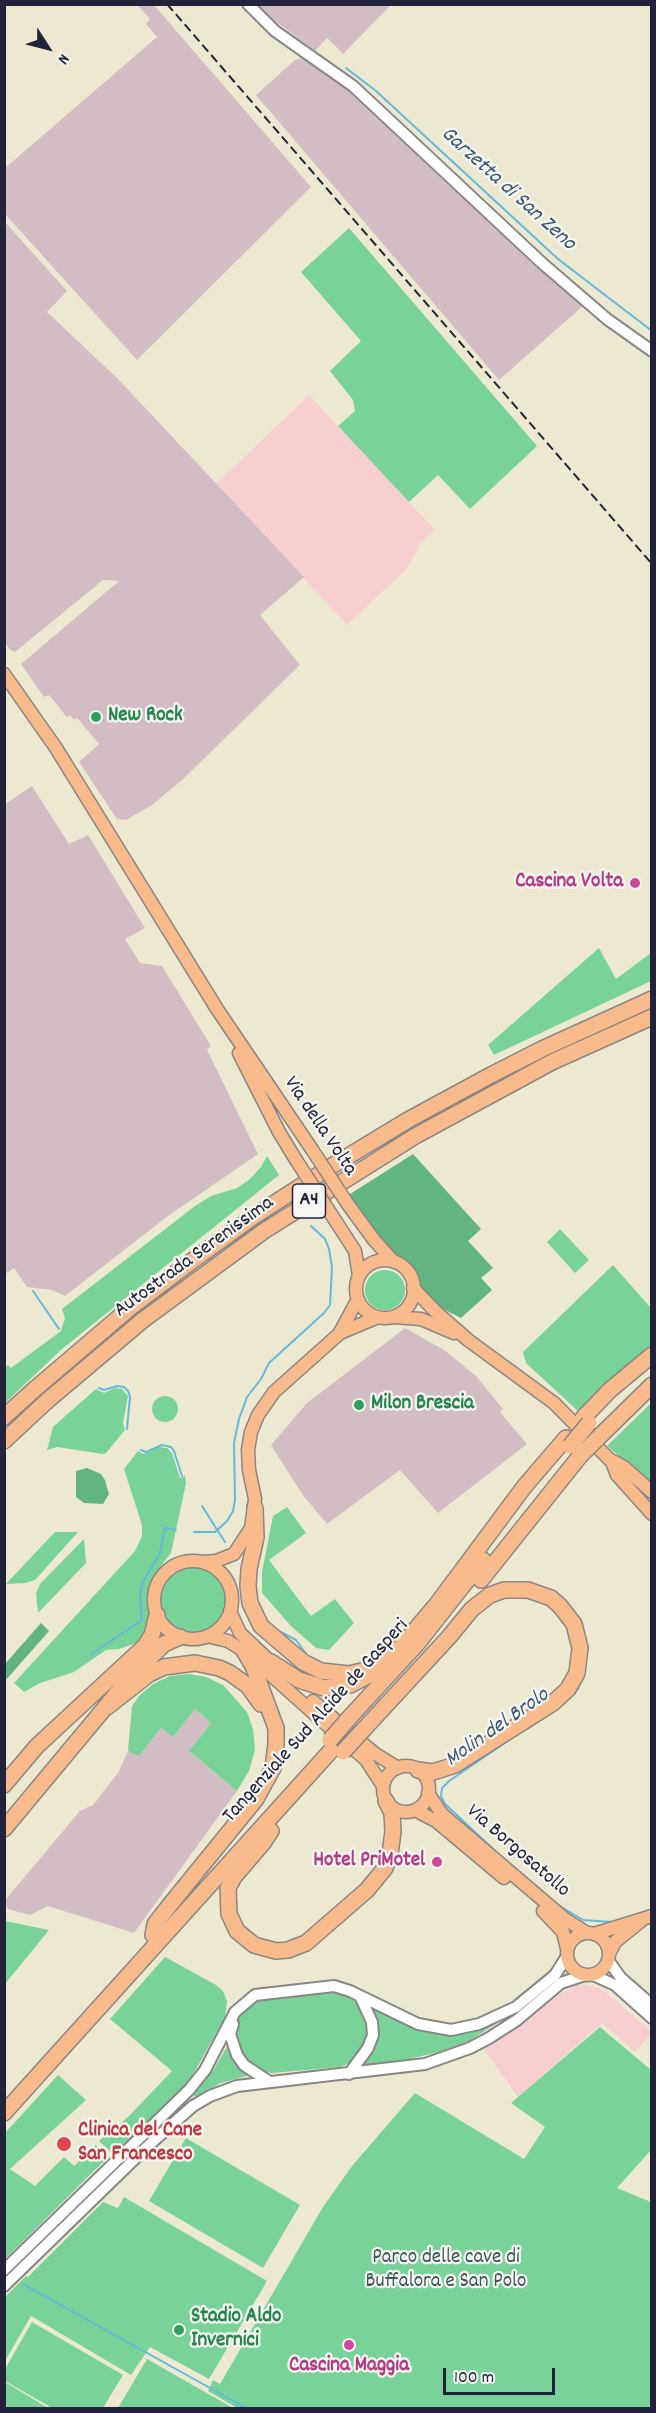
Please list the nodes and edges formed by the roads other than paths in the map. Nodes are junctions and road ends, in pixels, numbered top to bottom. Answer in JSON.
{"nodes":[{"id":1,"x":248,"y":4,"type":"edge"},
{"id":2,"x":651,"y":351,"type":"edge"},
{"id":3,"x":4,"y":674,"type":"edge"},
{"id":4,"x":651,"y":999,"type":"edge"},
{"id":5,"x":218,"y":1009,"type":"junction"},
{"id":6,"x":651,"y":1017,"type":"edge"},
{"id":7,"x":394,"y":1262,"type":"junction"},
{"id":8,"x":359,"y":1276,"type":"junction"},
{"id":9,"x":413,"y":1288,"type":"junction"},
{"id":10,"x":358,"y":1299,"type":"junction"},
{"id":11,"x":392,"y":1316,"type":"junction"},
{"id":12,"x":378,"y":1317,"type":"junction"},
{"id":13,"x":339,"y":1334,"type":"junction"},
{"id":14,"x":468,"y":1340,"type":"junction"},
{"id":15,"x":651,"y":1355,"type":"edge"},
{"id":16,"x":651,"y":1365,"type":"edge"},
{"id":17,"x":651,"y":1385,"type":"edge"},
{"id":18,"x":4,"y":1417,"type":"edge"},
{"id":19,"x":586,"y":1421,"type":"junction"},
{"id":20,"x":4,"y":1441,"type":"edge"},
{"id":21,"x":572,"y":1447,"type":"junction"},
{"id":22,"x":612,"y":1462,"type":"junction"},
{"id":23,"x":651,"y":1492,"type":"edge"},
{"id":24,"x":255,"y":1508,"type":"junction"},
{"id":25,"x":651,"y":1514,"type":"edge"},
{"id":26,"x":514,"y":1538,"type":"junction"},
{"id":27,"x":234,"y":1554,"type":"junction"},
{"id":28,"x":203,"y":1562,"type":"junction"},
{"id":29,"x":230,"y":1586,"type":"junction"},
{"id":30,"x":230,"y":1611,"type":"junction"},
{"id":31,"x":157,"y":1615,"type":"junction"},
{"id":32,"x":207,"y":1636,"type":"junction"},
{"id":33,"x":180,"y":1637,"type":"junction"},
{"id":34,"x":441,"y":1645,"type":"junction"},
{"id":35,"x":244,"y":1651,"type":"junction"},
{"id":36,"x":271,"y":1662,"type":"junction"},
{"id":37,"x":380,"y":1667,"type":"junction"},
{"id":38,"x":107,"y":1707,"type":"junction"},
{"id":39,"x":357,"y":1723,"type":"junction"},
{"id":40,"x":336,"y":1746,"type":"junction"},
{"id":41,"x":398,"y":1768,"type":"junction"},
{"id":42,"x":418,"y":1770,"type":"junction"},
{"id":43,"x":4,"y":1785,"type":"edge"},
{"id":44,"x":264,"y":1786,"type":"junction"},
{"id":45,"x":428,"y":1793,"type":"junction"},
{"id":46,"x":385,"y":1794,"type":"junction"},
{"id":47,"x":416,"y":1810,"type":"junction"},
{"id":48,"x":4,"y":1830,"type":"edge"},
{"id":49,"x":271,"y":1831,"type":"junction"},
{"id":50,"x":648,"y":1917,"type":"edge"},
{"id":51,"x":591,"y":1933,"type":"junction"},
{"id":52,"x":152,"y":1946,"type":"junction"},
{"id":53,"x":567,"y":1952,"type":"junction"},
{"id":54,"x":609,"y":1957,"type":"junction"},
{"id":55,"x":589,"y":1975,"type":"junction"},
{"id":56,"x":360,"y":1996,"type":"junction"},
{"id":57,"x":651,"y":2004,"type":"edge"},
{"id":58,"x":236,"y":2012,"type":"junction"},
{"id":59,"x":651,"y":2018,"type":"edge"},
{"id":60,"x":350,"y":2074,"type":"junction"},
{"id":61,"x":268,"y":2081,"type":"junction"},
{"id":62,"x":4,"y":2100,"type":"edge"},
{"id":63,"x":4,"y":2113,"type":"edge"},
{"id":64,"x":4,"y":2270,"type":"edge"},
{"id":65,"x":4,"y":2286,"type":"edge"}],
"edges":[{"from":1,"to":2,"type":"street"},
{"from":3,"to":5,"type":"main road","name":"Via della Volta"},
{"from":4,"to":18,"type":"highway","name":"Autostrada Serenissima","number":"A4"},
{"from":5,"to":7,"type":"main road","name":"Via della Volta","bridge":true},
{"from":5,"to":8,"type":"main road","name":"Via della Volta","bridge":true},
{"from":6,"to":20,"type":"highway","name":"Autostrada Serenissima","number":"A4"},
{"from":7,"to":8,"type":"main road"},
{"from":7,"to":9,"type":"main road"},
{"from":8,"to":10,"type":"main road"},
{"from":9,"to":11,"type":"main road"},
{"from":9,"to":14,"type":"main road"},
{"from":10,"to":12,"type":"main road"},
{"from":10,"to":13,"type":"main road"},
{"from":11,"to":12,"type":"main road"},
{"from":11,"to":14,"type":"main road"},
{"from":12,"to":13,"type":"main road"},
{"from":13,"to":24,"type":"main road"},
{"from":14,"to":22,"type":"main road"},
{"from":15,"to":19,"type":"highway"},
{"from":16,"to":19,"type":"highway","name":"Tangenziale Sud Alcide de Gasperi"},
{"from":17,"to":21,"type":"highway","name":"Tangenziale Sud Alcide de Gasperi","bridge":true},
{"from":19,"to":21,"type":"highway","name":"Tangenziale Sud Alcide de Gasperi","bridge":true},
{"from":21,"to":26,"type":"highway","name":"Tangenziale Sud Alcide de Gasperi"},
{"from":21,"to":37,"type":"highway"},
{"from":21,"to":39,"type":"highway","name":"Tangenziale Sud Alcide de Gasperi"},
{"from":22,"to":23,"type":"main road"},
{"from":22,"to":25,"type":"main road"},
{"from":24,"to":27,"type":"main road"},
{"from":24,"to":37,"type":"highway"},
{"from":26,"to":34,"type":"highway"},
{"from":26,"to":39,"type":"highway","name":"Tangenziale Sud Alcide de Gasperi"},
{"from":27,"to":28,"type":"main road"},
{"from":27,"to":29,"type":"main road"},
{"from":28,"to":29,"type":"main road"},
{"from":28,"to":31,"type":"main road"},
{"from":29,"to":30,"type":"main road"},
{"from":30,"to":32,"type":"main road"},
{"from":30,"to":36,"type":"main road"},
{"from":31,"to":33,"type":"main road"},
{"from":31,"to":43,"type":"highway"},
{"from":32,"to":33,"type":"main road"},
{"from":32,"to":35,"type":"main road"},
{"from":33,"to":38,"type":"highway"},
{"from":34,"to":39,"type":"highway"},
{"from":34,"to":42,"type":"highway"},
{"from":35,"to":44,"type":"highway"},
{"from":35,"to":46,"type":"main road"},
{"from":36,"to":37,"type":"highway"},
{"from":36,"to":41,"type":"main road"},
{"from":38,"to":44,"type":"highway"},
{"from":38,"to":48,"type":"highway"},
{"from":39,"to":40,"type":"highway","name":"Tangenziale Sud Alcide de Gasperi","bridge":true},
{"from":40,"to":49,"type":"highway"},
{"from":40,"to":52,"type":"highway","name":"Tangenziale Sud Alcide de Gasperi"},
{"from":41,"to":42,"type":"main road"},
{"from":41,"to":46,"type":"main road"},
{"from":42,"to":45,"type":"main road","name":"Via Borgosatollo"},
{"from":44,"to":52,"type":"highway"},
{"from":45,"to":47,"type":"main road"},
{"from":45,"to":51,"type":"main road","name":"Via Borgosatollo"},
{"from":46,"to":47,"type":"main road","name":"Via Borgosatollo"},
{"from":46,"to":49,"type":"highway"},
{"from":47,"to":53,"type":"main road","name":"Via Borgosatollo"},
{"from":49,"to":52,"type":"highway"},
{"from":50,"to":51,"type":"main road"},
{"from":50,"to":54,"type":"main road"},
{"from":51,"to":53,"type":"main road"},
{"from":51,"to":54,"type":"main road"},
{"from":52,"to":62,"type":"highway","name":"Tangenziale Sud Alcide de Gasperi"},
{"from":52,"to":63,"type":"highway","name":"Tangenziale Sud Alcide de Gasperi"},
{"from":53,"to":55,"type":"main road"},
{"from":53,"to":56,"type":"street"},
{"from":54,"to":55,"type":"main road"},
{"from":54,"to":57,"type":"street"},
{"from":55,"to":59,"type":"street"},
{"from":55,"to":60,"type":"street"},
{"from":56,"to":58,"type":"street"},
{"from":56,"to":60,"type":"street"},
{"from":58,"to":61,"type":"street"},
{"from":58,"to":64,"type":"street"},
{"from":60,"to":61,"type":"street"},
{"from":61,"to":65,"type":"street"}]}
